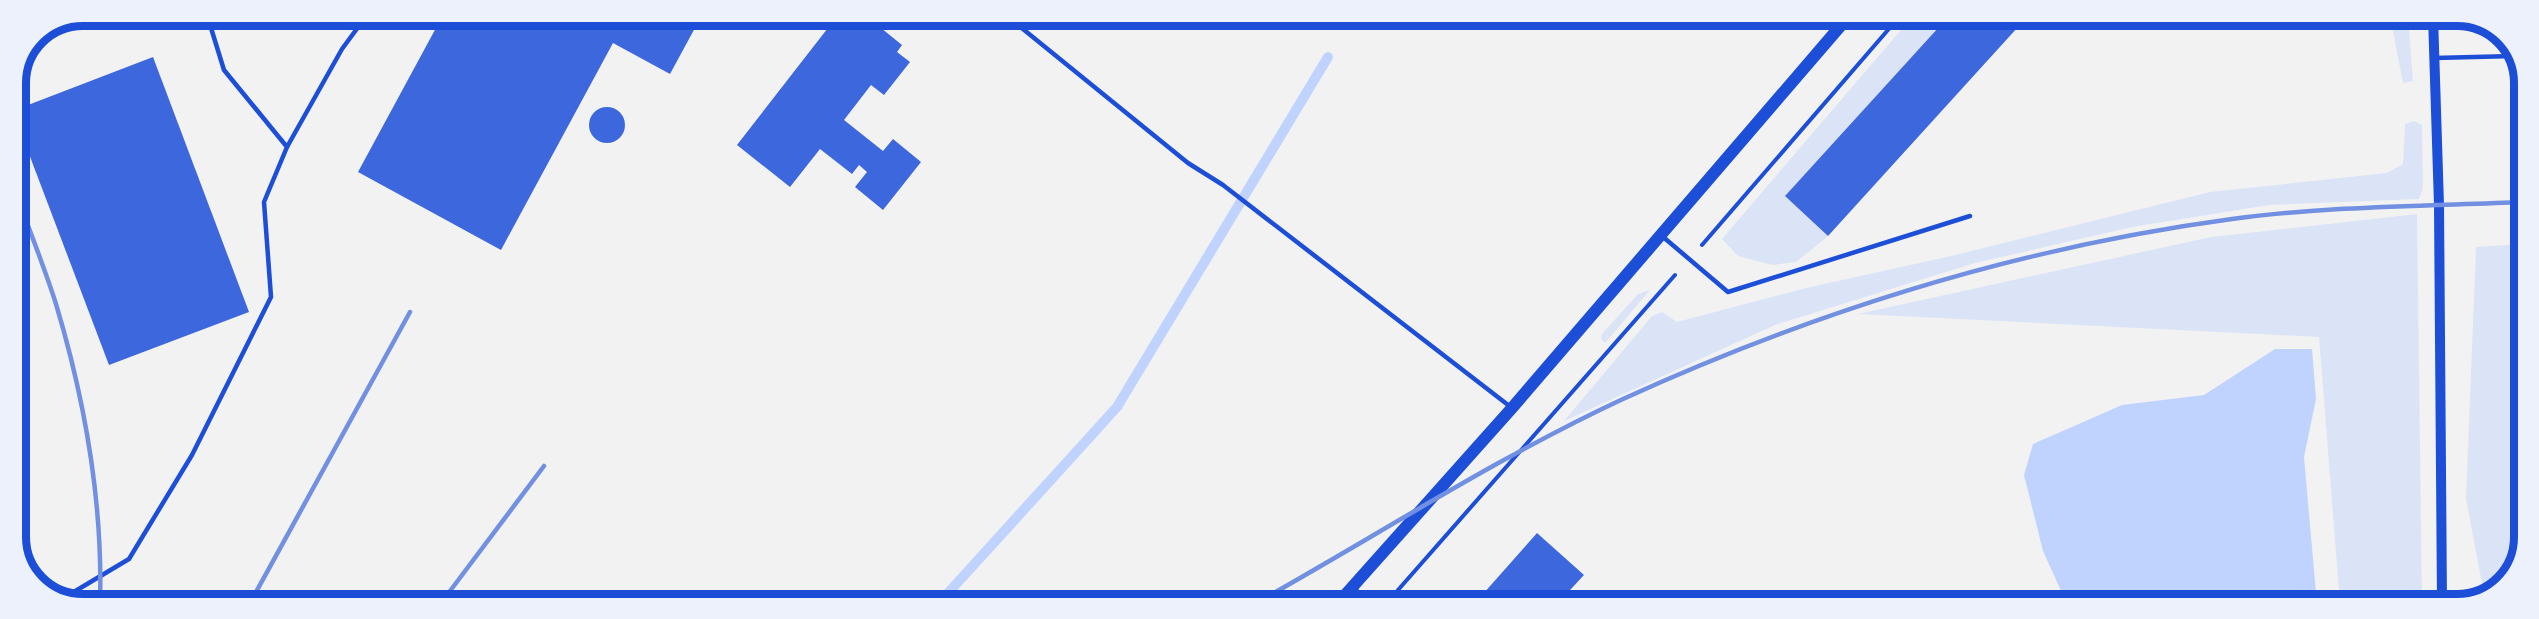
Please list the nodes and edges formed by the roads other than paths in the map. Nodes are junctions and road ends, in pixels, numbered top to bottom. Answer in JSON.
{"nodes":[{"id":1,"x":210,"y":26,"type":"edge"},
{"id":2,"x":359,"y":26,"type":"edge"},
{"id":3,"x":1019,"y":26,"type":"edge"},
{"id":4,"x":1841,"y":26,"type":"edge"},
{"id":5,"x":2433,"y":26,"type":"edge"},
{"id":6,"x":2507,"y":56,"type":"edge"},
{"id":7,"x":2434,"y":58,"type":"junction"},
{"id":8,"x":287,"y":147,"type":"junction"},
{"id":9,"x":1970,"y":216,"type":"dead end"},
{"id":10,"x":1662,"y":236,"type":"junction"},
{"id":11,"x":1512,"y":408,"type":"junction"},
{"id":12,"x":1352,"y":587,"type":"junction"},
{"id":13,"x":73,"y":592,"type":"edge"},
{"id":14,"x":1346,"y":594,"type":"edge"},
{"id":15,"x":1361,"y":594,"type":"edge"},
{"id":16,"x":2442,"y":594,"type":"edge"}],
"edges":[{"from":1,"to":8,"type":"lane"},
{"from":2,"to":8,"type":"lane"},
{"from":3,"to":11,"type":"lane"},
{"from":4,"to":10,"type":"main road"},
{"from":5,"to":7,"type":"street"},
{"from":6,"to":7,"type":"lane"},
{"from":7,"to":16,"type":"street"},
{"from":8,"to":13,"type":"lane"},
{"from":9,"to":10,"type":"lane"},
{"from":10,"to":11,"type":"main road"},
{"from":11,"to":12,"type":"main road"},
{"from":12,"to":14,"type":"main road"},
{"from":12,"to":15,"type":"lane"}]}
